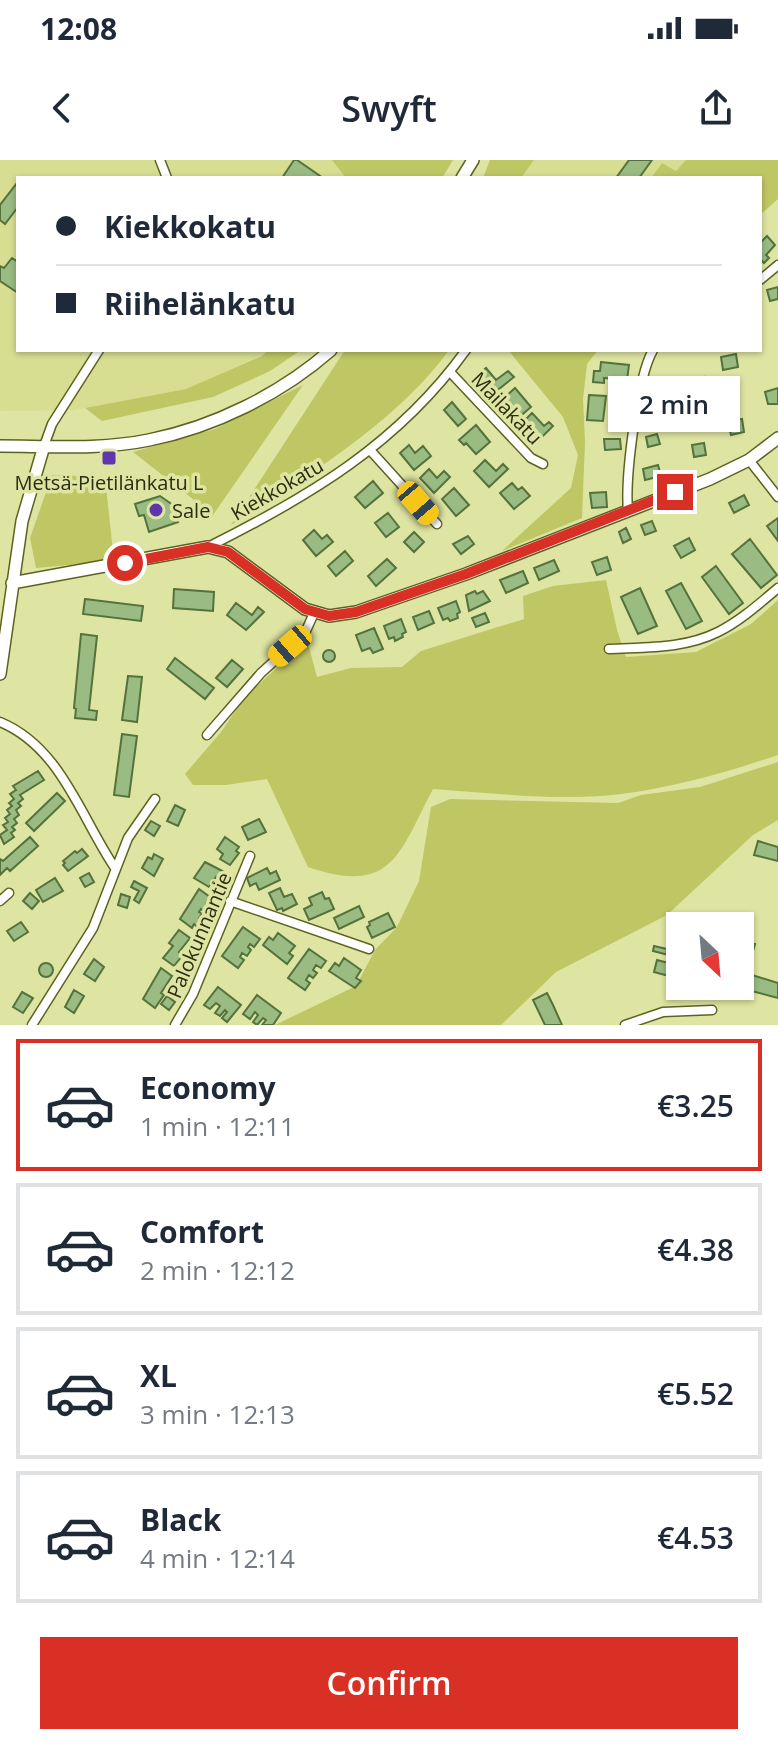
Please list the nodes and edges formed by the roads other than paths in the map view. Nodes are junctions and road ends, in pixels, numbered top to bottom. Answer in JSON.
{"nodes":[{"id":1,"x":778,"y":265,"type":"edge"},
{"id":2,"x":762,"y":278,"type":"edge"},
{"id":3,"x":98,"y":352,"type":"edge"},
{"id":4,"x":328,"y":352,"type":"edge"},
{"id":5,"x":465,"y":352,"type":"edge"},
{"id":6,"x":652,"y":352,"type":"edge"},
{"id":7,"x":450,"y":372,"type":"junction"},
{"id":8,"x":778,"y":438,"type":"edge"},
{"id":9,"x":0,"y":446,"type":"edge"},
{"id":10,"x":44,"y":446,"type":"junction"},
{"id":11,"x":370,"y":450,"type":"junction"},
{"id":12,"x":749,"y":460,"type":"junction"},
{"id":13,"x":543,"y":464,"type":"dead end"},
{"id":14,"x":778,"y":497,"type":"edge"},
{"id":15,"x":628,"y":511,"type":"junction"},
{"id":16,"x":437,"y":524,"type":"dead end"},
{"id":17,"x":208,"y":547,"type":"junction"},
{"id":18,"x":12,"y":583,"type":"junction"},
{"id":19,"x":778,"y":588,"type":"edge"},
{"id":20,"x":314,"y":613,"type":"junction"},
{"id":21,"x":609,"y":649,"type":"dead end"},
{"id":22,"x":0,"y":674,"type":"edge"},
{"id":23,"x":0,"y":722,"type":"edge"},
{"id":24,"x":207,"y":735,"type":"dead end"},
{"id":25,"x":155,"y":799,"type":"dead end"},
{"id":26,"x":250,"y":856,"type":"dead end"},
{"id":27,"x":115,"y":868,"type":"junction"},
{"id":28,"x":9,"y":893,"type":"dead end"},
{"id":29,"x":0,"y":901,"type":"edge"},
{"id":30,"x":230,"y":901,"type":"junction"},
{"id":31,"x":369,"y":949,"type":"dead end"},
{"id":32,"x":712,"y":1010,"type":"dead end"},
{"id":33,"x":32,"y":1025,"type":"edge"},
{"id":34,"x":175,"y":1025,"type":"edge"},
{"id":35,"x":625,"y":1025,"type":"edge"}],
"edges":[{"from":1,"to":2,"type":"street"},
{"from":3,"to":10,"type":"street"},
{"from":4,"to":10,"type":"street"},
{"from":5,"to":7,"type":"street","name":"Kiekkokatu"},
{"from":6,"to":15,"type":"street"},
{"from":7,"to":11,"type":"street","name":"Kiekkokatu"},
{"from":7,"to":13,"type":"street","name":"Mailakatu"},
{"from":8,"to":12,"type":"street"},
{"from":9,"to":10,"type":"street"},
{"from":10,"to":18,"type":"street"},
{"from":11,"to":16,"type":"street"},
{"from":11,"to":17,"type":"street","name":"Kiekkokatu"},
{"from":12,"to":14,"type":"street"},
{"from":12,"to":15,"type":"street"},
{"from":15,"to":20,"type":"street"},
{"from":17,"to":18,"type":"street","name":"Kiekkokatu"},
{"from":17,"to":20,"type":"street"},
{"from":18,"to":22,"type":"street"},
{"from":19,"to":21,"type":"street"},
{"from":20,"to":24,"type":"street"},
{"from":23,"to":27,"type":"street"},
{"from":25,"to":27,"type":"street"},
{"from":26,"to":30,"type":"street","name":"Palokunnantie"},
{"from":27,"to":33,"type":"street"},
{"from":28,"to":29,"type":"street"},
{"from":30,"to":31,"type":"street"},
{"from":30,"to":34,"type":"street","name":"Palokunnantie"},
{"from":32,"to":35,"type":"street"}]}
